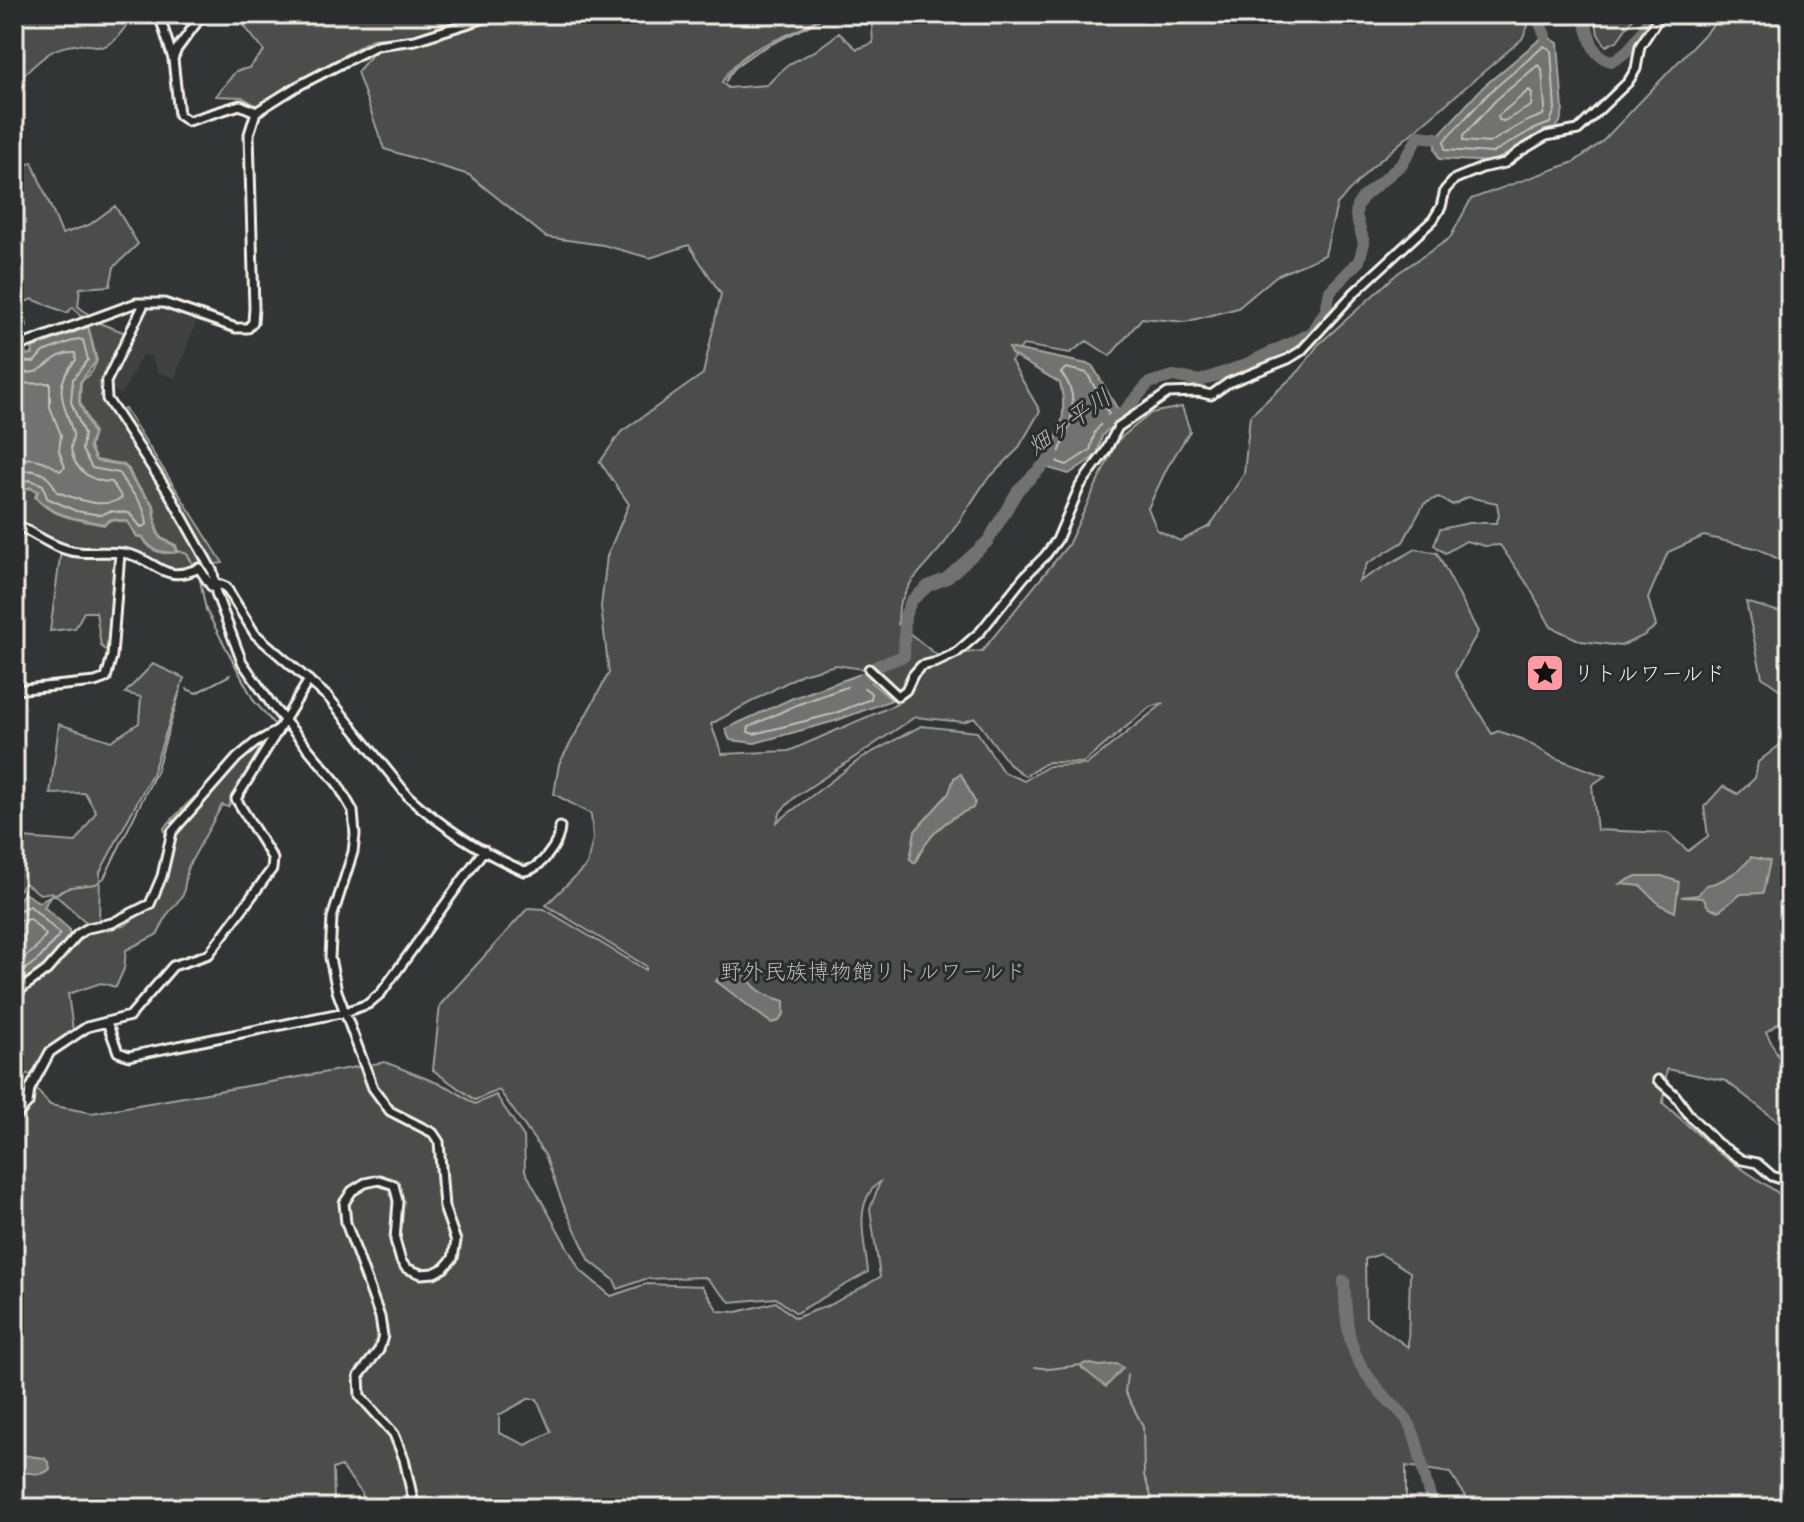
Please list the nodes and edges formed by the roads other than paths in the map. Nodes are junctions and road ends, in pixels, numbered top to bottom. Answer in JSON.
{"nodes":[{"id":1,"x":159,"y":14,"type":"edge"},
{"id":2,"x":203,"y":14,"type":"edge"},
{"id":3,"x":498,"y":14,"type":"edge"},
{"id":4,"x":1661,"y":14,"type":"edge"},
{"id":5,"x":173,"y":59,"type":"junction"},
{"id":6,"x":256,"y":112,"type":"junction"},
{"id":7,"x":144,"y":304,"type":"junction"},
{"id":8,"x":14,"y":348,"type":"edge"},
{"id":9,"x":14,"y":523,"type":"edge"},
{"id":10,"x":120,"y":553,"type":"junction"},
{"id":11,"x":216,"y":586,"type":"junction"},
{"id":12,"x":872,"y":672,"type":"dead end"},
{"id":13,"x":309,"y":680,"type":"junction"},
{"id":14,"x":14,"y":690,"type":"edge"},
{"id":15,"x":284,"y":720,"type":"junction"},
{"id":16,"x":277,"y":731,"type":"junction"},
{"id":17,"x":560,"y":827,"type":"dead end"},
{"id":18,"x":484,"y":850,"type":"junction"},
{"id":19,"x":14,"y":1001,"type":"edge"},
{"id":20,"x":345,"y":1012,"type":"junction"},
{"id":21,"x":107,"y":1022,"type":"junction"},
{"id":22,"x":1658,"y":1080,"type":"dead end"},
{"id":23,"x":14,"y":1118,"type":"edge"},
{"id":24,"x":1790,"y":1182,"type":"edge"},
{"id":25,"x":415,"y":1508,"type":"edge"}],
"edges":[{"from":1,"to":5,"type":"street"},
{"from":2,"to":5,"type":"street"},
{"from":3,"to":6,"type":"street"},
{"from":4,"to":12,"type":"street"},
{"from":5,"to":6,"type":"street"},
{"from":6,"to":7,"type":"street"},
{"from":7,"to":8,"type":"street"},
{"from":7,"to":11,"type":"street"},
{"from":9,"to":10,"type":"street"},
{"from":10,"to":11,"type":"street"},
{"from":10,"to":14,"type":"street"},
{"from":11,"to":13,"type":"street"},
{"from":11,"to":15,"type":"street"},
{"from":13,"to":15,"type":"street"},
{"from":13,"to":18,"type":"street"},
{"from":15,"to":16,"type":"street"},
{"from":15,"to":20,"type":"street"},
{"from":16,"to":19,"type":"street"},
{"from":16,"to":21,"type":"street"},
{"from":17,"to":18,"type":"street"},
{"from":18,"to":20,"type":"street"},
{"from":20,"to":21,"type":"street"},
{"from":20,"to":25,"type":"street"},
{"from":21,"to":23,"type":"street"},
{"from":22,"to":24,"type":"street"}]}
